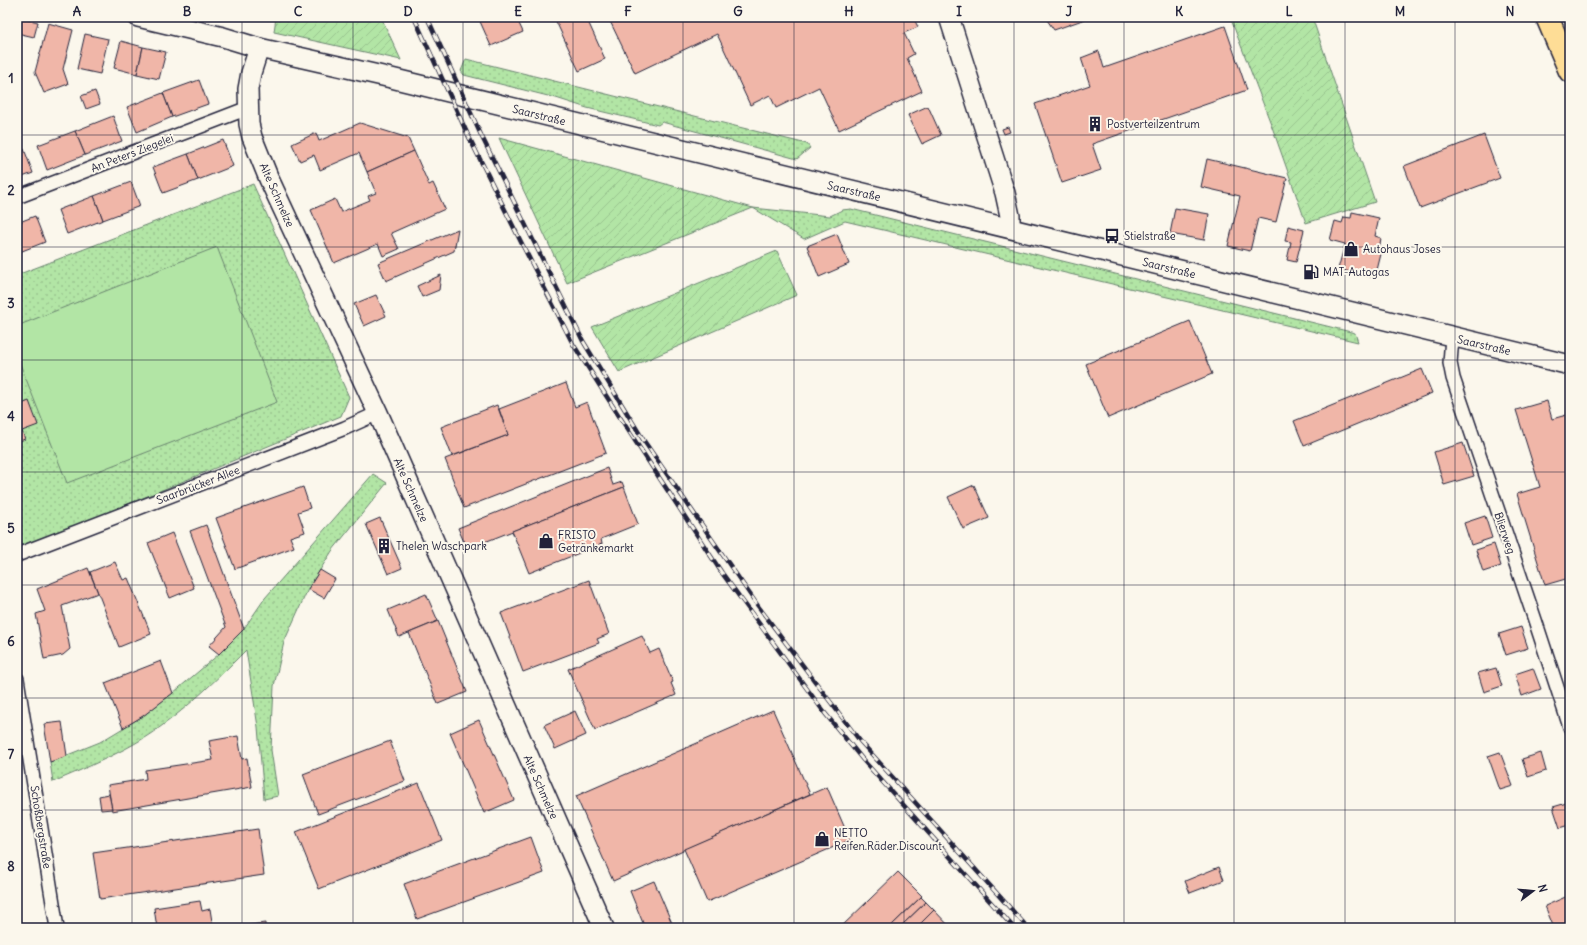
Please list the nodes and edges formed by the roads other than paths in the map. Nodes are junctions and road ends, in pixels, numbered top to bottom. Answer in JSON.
{"nodes":[{"id":1,"x":138,"y":17,"type":"edge"},
{"id":2,"x":949,"y":17,"type":"edge"},
{"id":3,"x":1547,"y":17,"type":"edge"},
{"id":4,"x":259,"y":48,"type":"junction"},
{"id":5,"x":1570,"y":72,"type":"edge"},
{"id":6,"x":248,"y":108,"type":"junction"},
{"id":7,"x":17,"y":197,"type":"edge"},
{"id":8,"x":1010,"y":228,"type":"junction"},
{"id":9,"x":1452,"y":337,"type":"junction"},
{"id":10,"x":1570,"y":366,"type":"edge"},
{"id":11,"x":378,"y":414,"type":"junction"},
{"id":12,"x":17,"y":555,"type":"edge"},
{"id":13,"x":17,"y":679,"type":"edge"},
{"id":14,"x":1570,"y":727,"type":"edge"},
{"id":15,"x":57,"y":928,"type":"edge"},
{"id":16,"x":604,"y":928,"type":"edge"}],
"edges":[{"from":1,"to":4,"type":"main road","name":"Saarstraße"},
{"from":2,"to":8,"type":"main road"},
{"from":3,"to":5,"type":"highway"},
{"from":4,"to":6,"type":"main road","name":"Alte Schmelze"},
{"from":4,"to":8,"type":"main road","name":"Saarstraße"},
{"from":6,"to":7,"type":"street","name":"An Peters Ziegelei"},
{"from":6,"to":11,"type":"main road","name":"Alte Schmelze"},
{"from":8,"to":9,"type":"main road","name":"Saarstraße"},
{"from":9,"to":10,"type":"main road","name":"Saarstraße"},
{"from":9,"to":14,"type":"street","name":"Blierweg"},
{"from":11,"to":12,"type":"street","name":"Saarbrücker Allee"},
{"from":11,"to":16,"type":"main road","name":"Alte Schmelze"},
{"from":13,"to":15,"type":"street","name":"Schoßbergstraße"}]}
